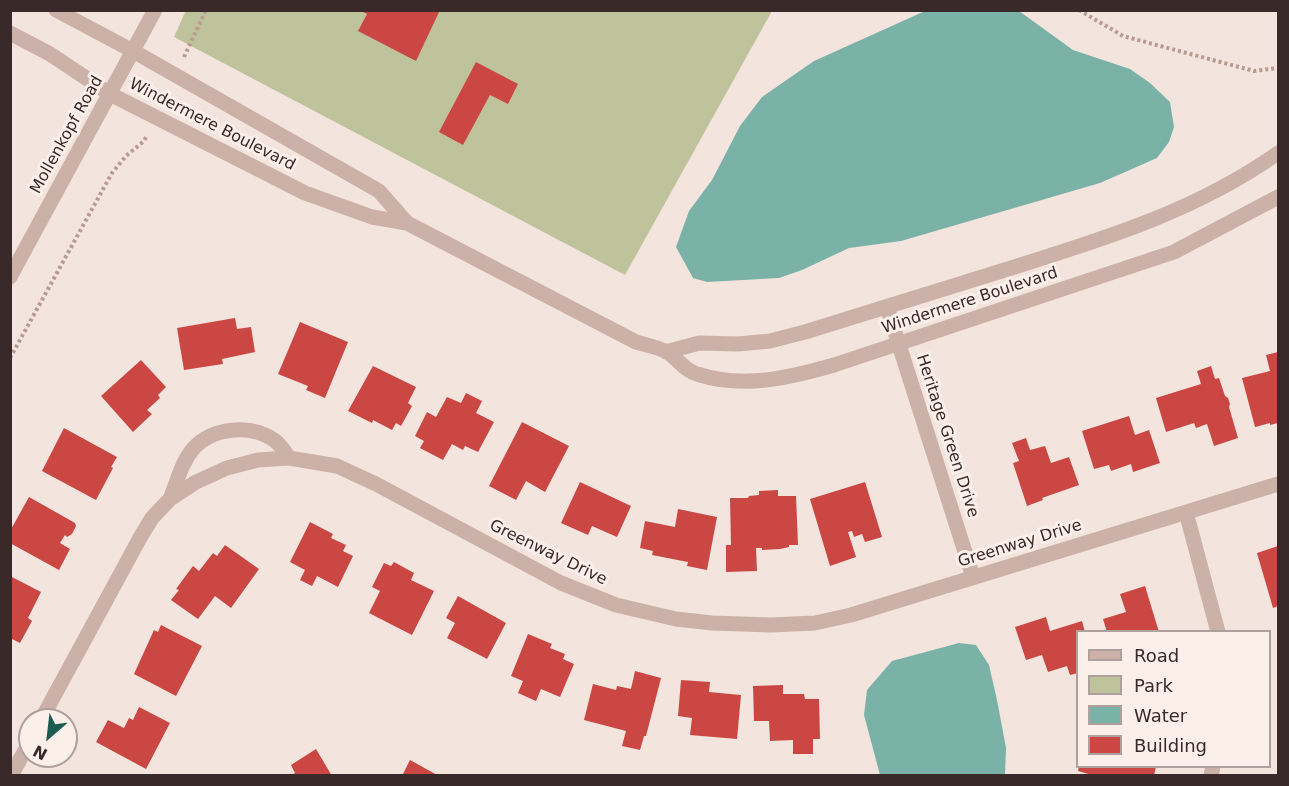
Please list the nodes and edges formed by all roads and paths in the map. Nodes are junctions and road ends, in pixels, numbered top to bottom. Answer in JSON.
{"nodes":[{"id":1,"x":56,"y":10,"type":"edge"},
{"id":2,"x":155,"y":10,"type":"edge"},
{"id":3,"x":206,"y":10,"type":"edge"},
{"id":4,"x":1079,"y":10,"type":"edge"},
{"id":5,"x":10,"y":33,"type":"edge"},
{"id":6,"x":133,"y":51,"type":"junction"},
{"id":7,"x":185,"y":55,"type":"dead end"},
{"id":8,"x":1278,"y":68,"type":"edge"},
{"id":9,"x":110,"y":94,"type":"junction"},
{"id":10,"x":144,"y":141,"type":"dead end"},
{"id":11,"x":1278,"y":153,"type":"edge"},
{"id":12,"x":1278,"y":197,"type":"edge"},
{"id":13,"x":407,"y":223,"type":"junction"},
{"id":14,"x":10,"y":277,"type":"edge"},
{"id":15,"x":887,"y":307,"type":"junction"},
{"id":16,"x":899,"y":344,"type":"junction"},
{"id":17,"x":666,"y":352,"type":"junction"},
{"id":18,"x":10,"y":358,"type":"edge"},
{"id":19,"x":289,"y":458,"type":"junction"},
{"id":20,"x":1278,"y":484,"type":"edge"},
{"id":21,"x":170,"y":500,"type":"junction"},
{"id":22,"x":1185,"y":512,"type":"junction"},
{"id":23,"x":973,"y":577,"type":"junction"},
{"id":24,"x":1217,"y":630,"type":"edge"},
{"id":25,"x":48,"y":708,"type":"edge"}],
"edges":[{"from":1,"to":6,"type":"street","name":"Windermere Boulevard"},
{"from":2,"to":6,"type":"street","name":"Mollenkopf Road"},
{"from":3,"to":7,"type":"path"},
{"from":4,"to":8,"type":"path"},
{"from":5,"to":9,"type":"street","name":"Windermere Boulevard"},
{"from":6,"to":9,"type":"street","name":"Mollenkopf Road"},
{"from":6,"to":13,"type":"street","name":"Windermere Boulevard"},
{"from":9,"to":13,"type":"street","name":"Windermere Boulevard"},
{"from":9,"to":14,"type":"street","name":"Mollenkopf Road"},
{"from":10,"to":18,"type":"path"},
{"from":11,"to":15,"type":"street","name":"Windermere Boulevard"},
{"from":12,"to":16,"type":"street","name":"Windermere Boulevard"},
{"from":13,"to":17,"type":"street","name":"Windermere Boulevard"},
{"from":15,"to":16,"type":"street","name":"Heritage Green Drive"},
{"from":15,"to":17,"type":"street","name":"Windermere Boulevard"},
{"from":16,"to":17,"type":"street","name":"Windermere Boulevard"},
{"from":16,"to":23,"type":"street","name":"Heritage Green Drive"},
{"from":19,"to":21,"type":"street","name":"Greenway Drive"},
{"from":19,"to":21,"type":"street"},
{"from":19,"to":23,"type":"street","name":"Greenway Drive"},
{"from":20,"to":22,"type":"street","name":"Greenway Drive"},
{"from":21,"to":25,"type":"street","name":"Greenway Drive"},
{"from":22,"to":23,"type":"street","name":"Greenway Drive"},
{"from":22,"to":24,"type":"street"}]}
